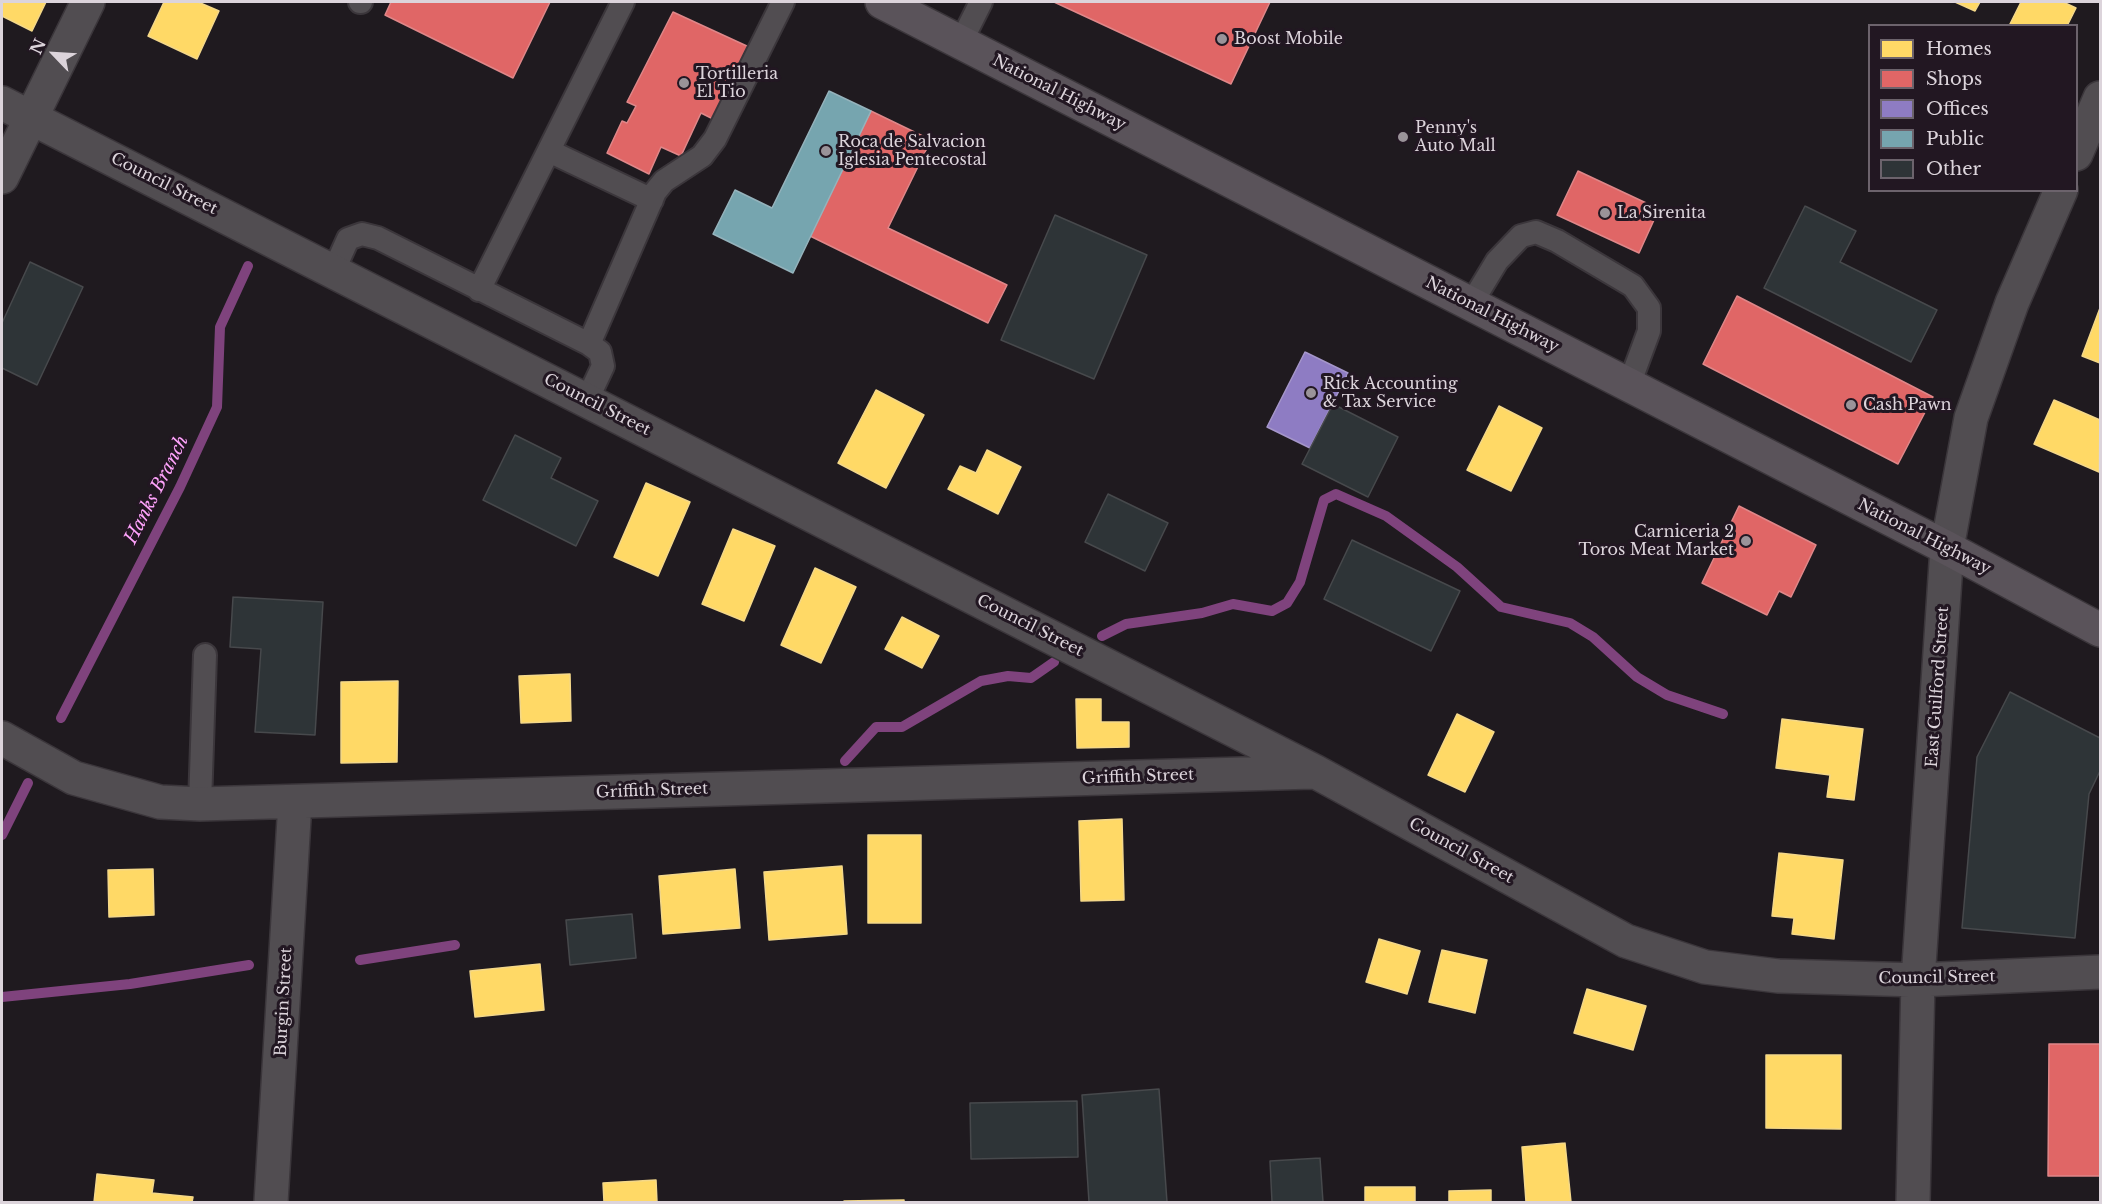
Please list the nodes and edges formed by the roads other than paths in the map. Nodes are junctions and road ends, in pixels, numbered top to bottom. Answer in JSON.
{"nodes":[{"id":1,"x":88,"y":2,"type":"edge"},
{"id":2,"x":623,"y":2,"type":"edge"},
{"id":3,"x":783,"y":2,"type":"edge"},
{"id":4,"x":882,"y":2,"type":"edge"},
{"id":5,"x":981,"y":2,"type":"edge"},
{"id":6,"x":961,"y":42,"type":"junction"},
{"id":7,"x":2100,"y":98,"type":"edge"},
{"id":8,"x":2,"y":103,"type":"edge"},
{"id":9,"x":31,"y":118,"type":"junction"},
{"id":10,"x":2078,"y":149,"type":"edge"},
{"id":11,"x":549,"y":151,"type":"junction"},
{"id":12,"x":2,"y":177,"type":"edge"},
{"id":13,"x":2060,"y":192,"type":"edge"},
{"id":14,"x":652,"y":200,"type":"junction"},
{"id":15,"x":334,"y":270,"type":"junction"},
{"id":16,"x":479,"y":290,"type":"junction"},
{"id":17,"x":1471,"y":304,"type":"junction"},
{"id":18,"x":588,"y":344,"type":"junction"},
{"id":19,"x":1629,"y":385,"type":"junction"},
{"id":20,"x":587,"y":400,"type":"junction"},
{"id":21,"x":1947,"y":548,"type":"junction"},
{"id":22,"x":2100,"y":630,"type":"edge"},
{"id":23,"x":205,"y":655,"type":"dead end"},
{"id":24,"x":2,"y":738,"type":"edge"},
{"id":25,"x":1316,"y":772,"type":"junction"},
{"id":26,"x":295,"y":802,"type":"junction"},
{"id":27,"x":200,"y":804,"type":"junction"},
{"id":28,"x":2100,"y":972,"type":"edge"},
{"id":29,"x":1918,"y":980,"type":"junction"},
{"id":30,"x":271,"y":1203,"type":"edge"},
{"id":31,"x":1913,"y":1203,"type":"edge"}],
"edges":[{"from":1,"to":9,"type":"street"},
{"from":2,"to":11,"type":"lane"},
{"from":3,"to":14,"type":"lane"},
{"from":4,"to":6,"type":"main road","name":"National Highway"},
{"from":5,"to":6,"type":"lane"},
{"from":6,"to":17,"type":"main road","name":"National Highway"},
{"from":7,"to":10,"type":"street"},
{"from":8,"to":9,"type":"street","name":"Council Street"},
{"from":9,"to":12,"type":"street"},
{"from":9,"to":15,"type":"street","name":"Council Street"},
{"from":11,"to":14,"type":"lane"},
{"from":11,"to":16,"type":"lane"},
{"from":13,"to":21,"type":"street","name":"East Guilford Street"},
{"from":14,"to":18,"type":"lane"},
{"from":15,"to":16,"type":"lane"},
{"from":15,"to":20,"type":"street","name":"Council Street"},
{"from":16,"to":18,"type":"lane"},
{"from":17,"to":19,"type":"main road","name":"National Highway"},
{"from":17,"to":19,"type":"lane"},
{"from":18,"to":20,"type":"lane"},
{"from":19,"to":21,"type":"main road","name":"National Highway"},
{"from":20,"to":25,"type":"street","name":"Council Street"},
{"from":21,"to":22,"type":"main road","name":"National Highway"},
{"from":21,"to":29,"type":"street","name":"East Guilford Street"},
{"from":23,"to":27,"type":"lane"},
{"from":24,"to":27,"type":"street","name":"Griffith Street"},
{"from":25,"to":26,"type":"street","name":"Griffith Street"},
{"from":25,"to":29,"type":"street","name":"Council Street"},
{"from":26,"to":27,"type":"street","name":"Griffith Street"},
{"from":26,"to":30,"type":"street","name":"Burgin Street"},
{"from":28,"to":29,"type":"street","name":"Council Street"},
{"from":29,"to":31,"type":"street","name":"East Guilford Street"}]}
